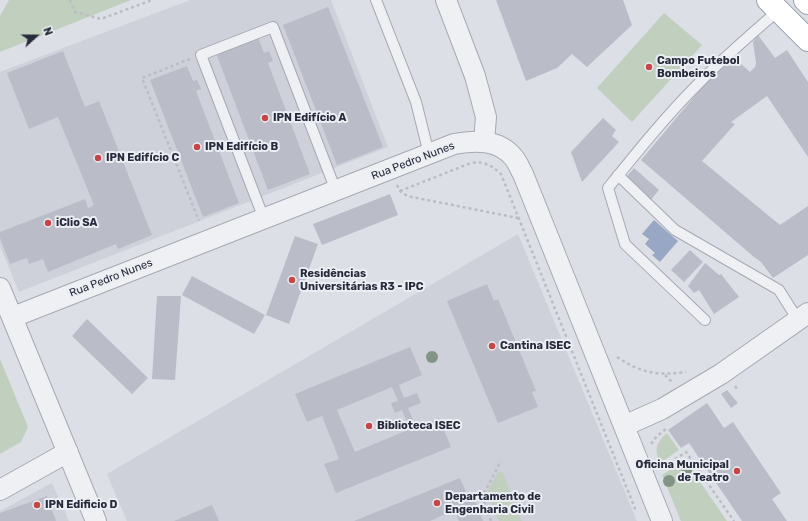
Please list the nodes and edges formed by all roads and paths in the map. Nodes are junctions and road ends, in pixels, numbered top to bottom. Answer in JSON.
{"nodes":[{"id":1,"x":70,"y":0,"type":"edge"},
{"id":2,"x":152,"y":0,"type":"edge"},
{"id":3,"x":376,"y":0,"type":"edge"},
{"id":4,"x":446,"y":0,"type":"edge"},
{"id":5,"x":805,"y":0,"type":"edge"},
{"id":6,"x":808,"y":3,"type":"edge"},
{"id":7,"x":773,"y":5,"type":"edge"},
{"id":8,"x":808,"y":40,"type":"edge"},
{"id":9,"x":201,"y":55,"type":"junction"},
{"id":10,"x":484,"y":141,"type":"junction"},
{"id":11,"x":429,"y":154,"type":"junction"},
{"id":12,"x":618,"y":175,"type":"junction"},
{"id":13,"x":336,"y":190,"type":"junction"},
{"id":14,"x":519,"y":218,"type":"junction"},
{"id":15,"x":264,"y":219,"type":"junction"},
{"id":16,"x":199,"y":221,"type":"dead end"},
{"id":17,"x":0,"y":288,"type":"edge"},
{"id":18,"x":803,"y":316,"type":"edge"},
{"id":19,"x":12,"y":317,"type":"junction"},
{"id":20,"x":706,"y":320,"type":"dead end"},
{"id":21,"x":612,"y":354,"type":"dead end"},
{"id":22,"x":665,"y":375,"type":"dead end"},
{"id":23,"x":624,"y":426,"type":"junction"},
{"id":24,"x":668,"y":427,"type":"dead end"},
{"id":25,"x":648,"y":449,"type":"dead end"},
{"id":26,"x":68,"y":452,"type":"junction"},
{"id":27,"x":501,"y":461,"type":"dead end"},
{"id":28,"x":657,"y":472,"type":"dead end"},
{"id":29,"x":0,"y":490,"type":"edge"},
{"id":30,"x":638,"y":514,"type":"dead end"},
{"id":31,"x":96,"y":521,"type":"edge"},
{"id":32,"x":491,"y":521,"type":"edge"},
{"id":33,"x":662,"y":521,"type":"edge"},
{"id":34,"x":734,"y":521,"type":"edge"}],
"edges":[{"from":1,"to":2,"type":"path"},
{"from":3,"to":11,"type":"lane"},
{"from":4,"to":10,"type":"street"},
{"from":5,"to":6,"type":"main road"},
{"from":7,"to":8,"type":"main road"},
{"from":7,"to":12,"type":"lane"},
{"from":9,"to":13,"type":"lane"},
{"from":9,"to":15,"type":"lane"},
{"from":9,"to":16,"type":"path"},
{"from":10,"to":11,"type":"street","name":"Rua Pedro Nunes"},
{"from":10,"to":23,"type":"street","name":"Rua Pedro Nunes"},
{"from":11,"to":13,"type":"street","name":"Rua Pedro Nunes"},
{"from":12,"to":18,"type":"lane"},
{"from":12,"to":20,"type":"lane"},
{"from":13,"to":15,"type":"street","name":"Rua Pedro Nunes"},
{"from":14,"to":14,"type":"path"},
{"from":14,"to":30,"type":"path"},
{"from":15,"to":19,"type":"street","name":"Rua Pedro Nunes"},
{"from":17,"to":19,"type":"street"},
{"from":18,"to":23,"type":"street"},
{"from":19,"to":26,"type":"street"},
{"from":21,"to":22,"type":"path"},
{"from":23,"to":33,"type":"street","name":"Rua Pedro Nunes"},
{"from":24,"to":25,"type":"path"},
{"from":26,"to":29,"type":"street"},
{"from":26,"to":31,"type":"street"},
{"from":27,"to":32,"type":"path"},
{"from":28,"to":34,"type":"path"}]}
